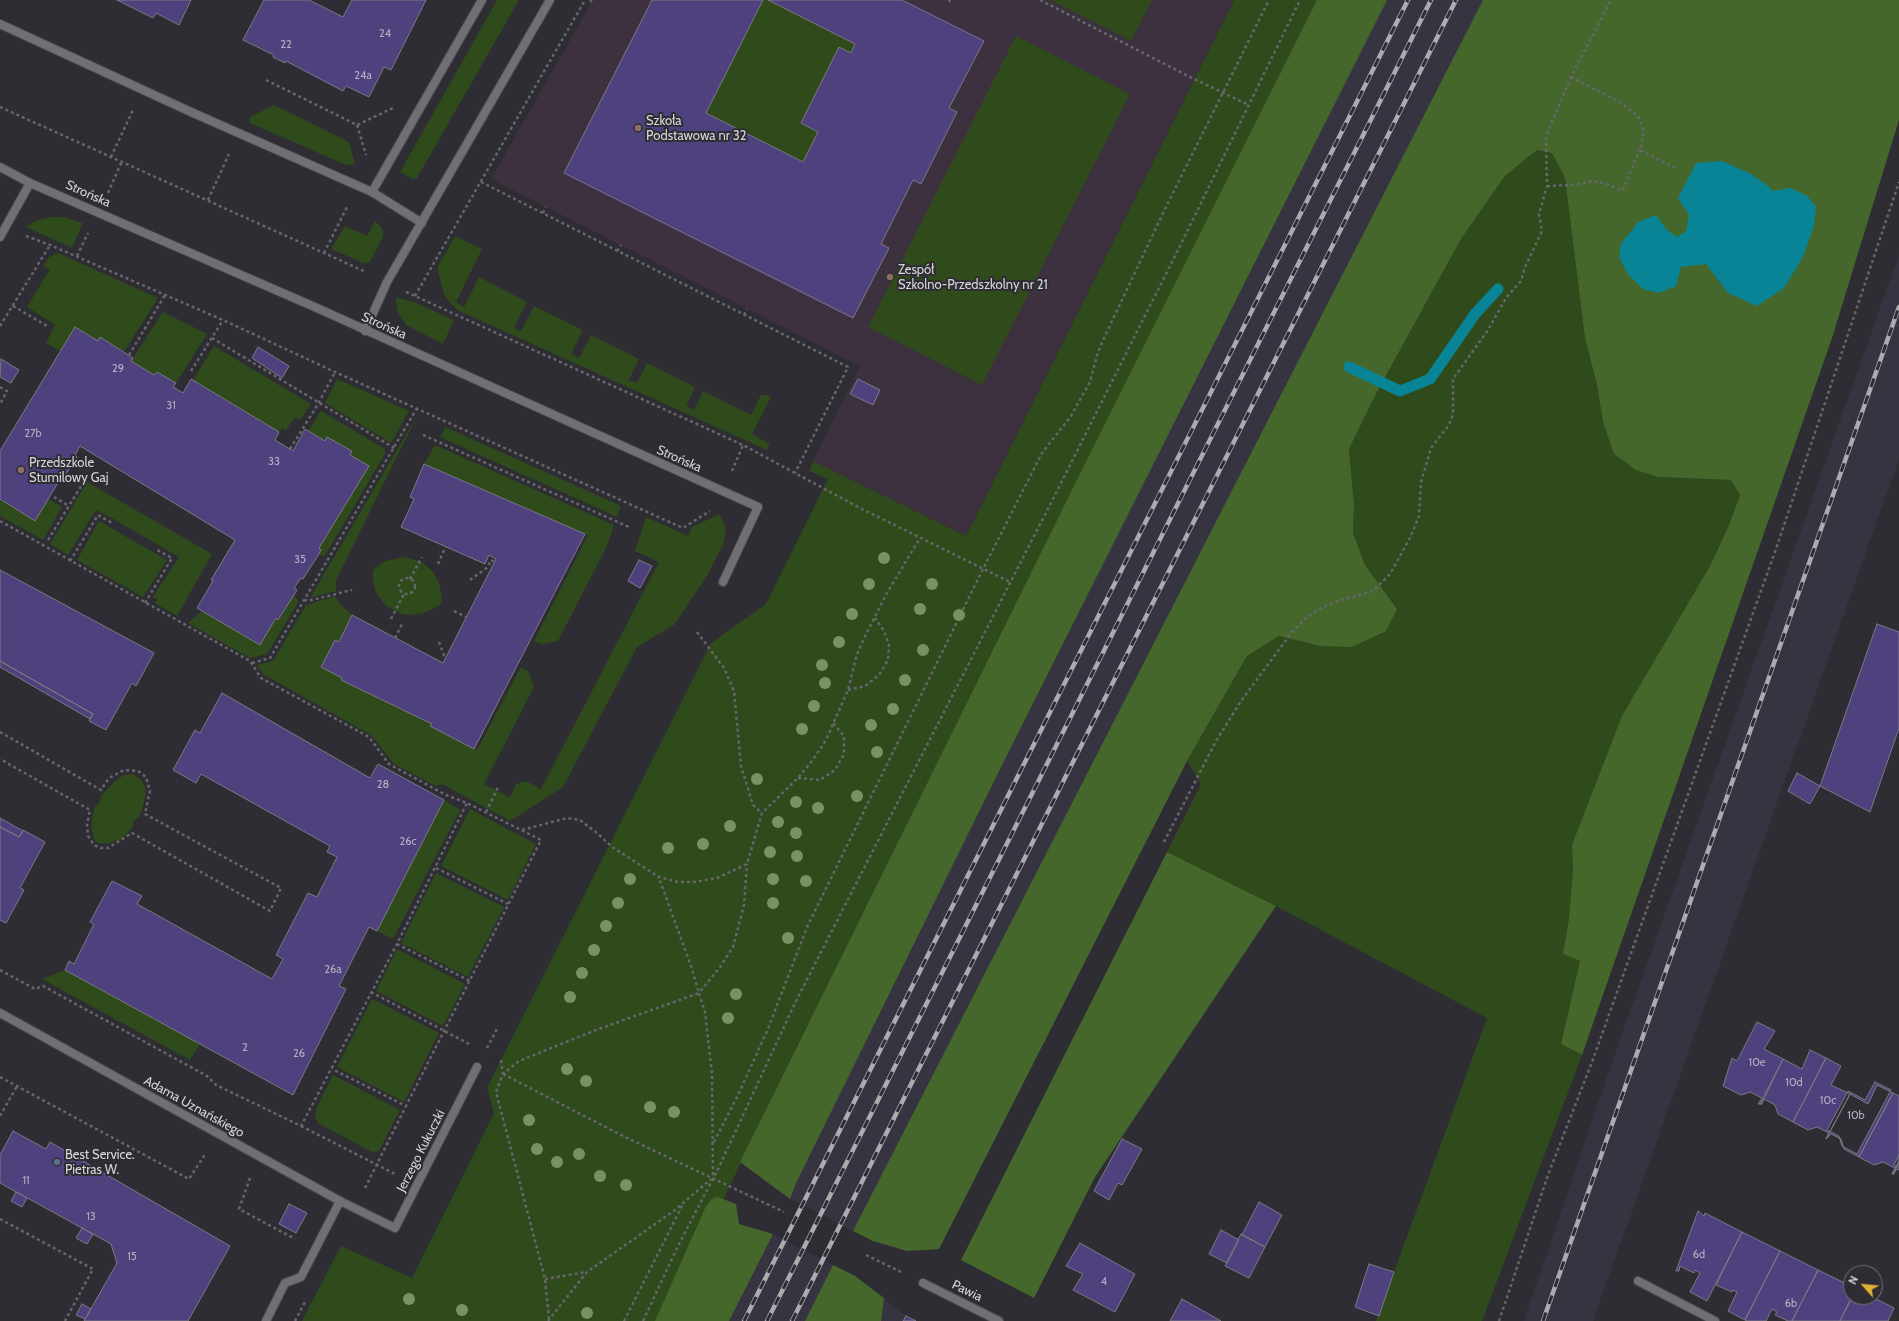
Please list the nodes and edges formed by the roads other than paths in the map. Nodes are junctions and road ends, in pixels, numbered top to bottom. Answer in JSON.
{"nodes":[{"id":1,"x":482,"y":0,"type":"edge"},
{"id":2,"x":550,"y":0,"type":"edge"},
{"id":3,"x":0,"y":24,"type":"edge"},
{"id":4,"x":0,"y":167,"type":"edge"},
{"id":5,"x":30,"y":183,"type":"junction"},
{"id":6,"x":372,"y":192,"type":"junction"},
{"id":7,"x":422,"y":223,"type":"junction"},
{"id":8,"x":0,"y":237,"type":"edge"},
{"id":9,"x":365,"y":331,"type":"junction"},
{"id":10,"x":723,"y":582,"type":"dead end"},
{"id":11,"x":0,"y":1013,"type":"edge"},
{"id":12,"x":477,"y":1068,"type":"dead end"},
{"id":13,"x":340,"y":1201,"type":"junction"},
{"id":14,"x":377,"y":1219,"type":"joint"},
{"id":15,"x":1638,"y":1281,"type":"dead end"},
{"id":16,"x":923,"y":1283,"type":"road end"},
{"id":17,"x":266,"y":1321,"type":"edge"},
{"id":18,"x":999,"y":1321,"type":"edge"},
{"id":19,"x":1715,"y":1321,"type":"edge"}],
"edges":[{"from":1,"to":6,"type":"street"},
{"from":2,"to":7,"type":"street"},
{"from":3,"to":6,"type":"street"},
{"from":4,"to":5,"type":"street","name":"Strońska"},
{"from":5,"to":8,"type":"street"},
{"from":5,"to":9,"type":"street","name":"Strońska"},
{"from":6,"to":7,"type":"street"},
{"from":7,"to":9,"type":"street"},
{"from":9,"to":10,"type":"street","name":"Strońska"},
{"from":11,"to":13,"type":"street","name":"Adama Uznańskiego"},
{"from":12,"to":14,"type":"street","name":"Jerzego Kukuczki"},
{"from":13,"to":14,"type":"street","name":"Adama Uznańskiego"},
{"from":13,"to":17,"type":"street"},
{"from":15,"to":19,"type":"street"},
{"from":16,"to":18,"type":"street","name":"Pawia"}]}
